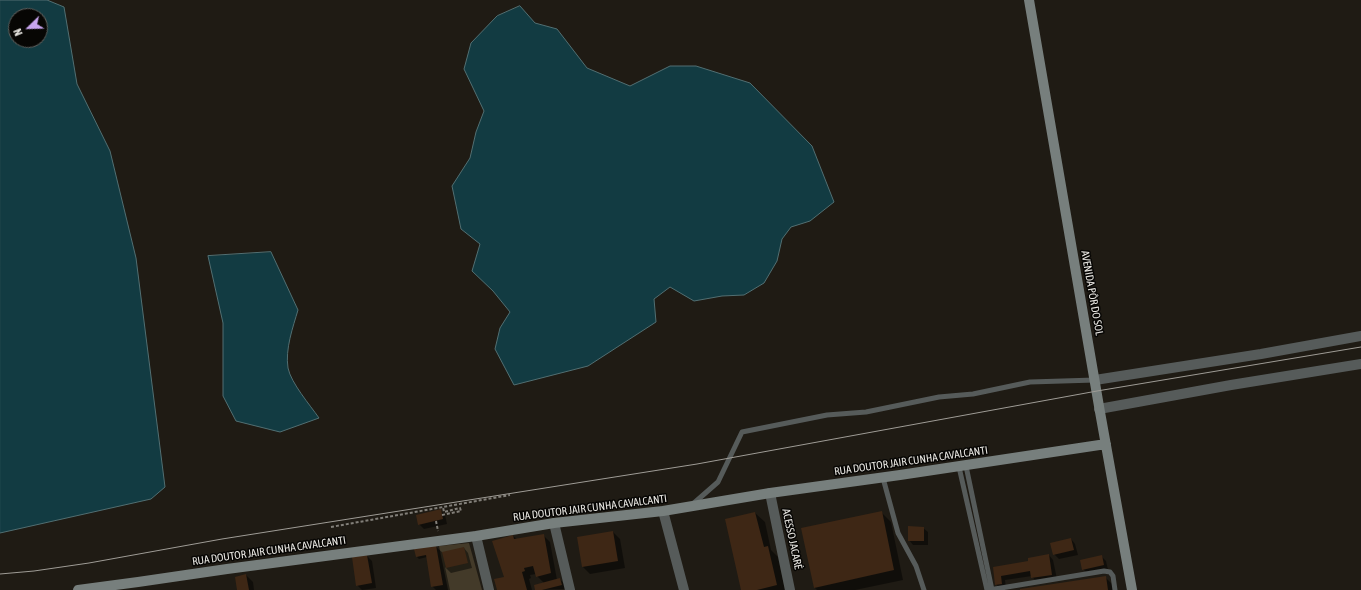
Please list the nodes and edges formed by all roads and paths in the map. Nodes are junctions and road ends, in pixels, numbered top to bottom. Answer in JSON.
{"nodes":[{"id":1,"x":1029,"y":0,"type":"edge"},
{"id":2,"x":1361,"y":336,"type":"edge"},
{"id":3,"x":1361,"y":364,"type":"edge"},
{"id":4,"x":1095,"y":380,"type":"junction"},
{"id":5,"x":1100,"y":409,"type":"junction"},
{"id":6,"x":1106,"y":444,"type":"junction"},
{"id":7,"x":962,"y":466,"type":"junction"},
{"id":8,"x":884,"y":478,"type":"junction"},
{"id":9,"x":770,"y":492,"type":"junction"},
{"id":10,"x":510,"y":495,"type":"dead end"},
{"id":11,"x":692,"y":505,"type":"junction"},
{"id":12,"x":443,"y":507,"type":"junction"},
{"id":13,"x":663,"y":511,"type":"junction"},
{"id":14,"x":442,"y":515,"type":"dead end"},
{"id":15,"x":554,"y":523,"type":"junction"},
{"id":16,"x":331,"y":527,"type":"dead end"},
{"id":17,"x":476,"y":536,"type":"junction"},
{"id":18,"x":78,"y":590,"type":"edge"},
{"id":19,"x":490,"y":590,"type":"edge"},
{"id":20,"x":570,"y":590,"type":"edge"},
{"id":21,"x":684,"y":590,"type":"edge"},
{"id":22,"x":790,"y":590,"type":"edge"},
{"id":23,"x":924,"y":590,"type":"edge"},
{"id":24,"x":990,"y":590,"type":"edge"},
{"id":25,"x":1115,"y":590,"type":"edge"},
{"id":26,"x":1132,"y":590,"type":"edge"}],
"edges":[{"from":1,"to":4,"type":"street","name":"AVENIDA PÔR DO SOL"},
{"from":2,"to":4,"type":"street"},
{"from":3,"to":5,"type":"street"},
{"from":4,"to":5,"type":"street","name":"AVENIDA PÔR DO SOL"},
{"from":4,"to":11,"type":"lane"},
{"from":5,"to":6,"type":"street","name":"AVENIDA PÔR DO SOL"},
{"from":6,"to":7,"type":"street","name":"RUA DOUTOR JAIR CUNHA CAVALCANTI"},
{"from":6,"to":26,"type":"street","name":"AVENIDA PÔR DO SOL"},
{"from":7,"to":8,"type":"street","name":"RUA DOUTOR JAIR CUNHA CAVALCANTI"},
{"from":7,"to":24,"type":"lane"},
{"from":8,"to":9,"type":"street","name":"RUA DOUTOR JAIR CUNHA CAVALCANTI"},
{"from":8,"to":23,"type":"lane"},
{"from":9,"to":11,"type":"street","name":"RUA DOUTOR JAIR CUNHA CAVALCANTI"},
{"from":9,"to":22,"type":"street","name":"ACESSO JACARÉ"},
{"from":10,"to":12,"type":"path"},
{"from":11,"to":13,"type":"street","name":"RUA DOUTOR JAIR CUNHA CAVALCANTI"},
{"from":12,"to":14,"type":"path"},
{"from":12,"to":16,"type":"path"},
{"from":13,"to":15,"type":"street","name":"RUA DOUTOR JAIR CUNHA CAVALCANTI"},
{"from":13,"to":21,"type":"street"},
{"from":15,"to":17,"type":"street","name":"RUA DOUTOR JAIR CUNHA CAVALCANTI"},
{"from":15,"to":20,"type":"street"},
{"from":17,"to":18,"type":"street","name":"RUA DOUTOR JAIR CUNHA CAVALCANTI"},
{"from":17,"to":19,"type":"street"},
{"from":24,"to":25,"type":"lane"}]}
